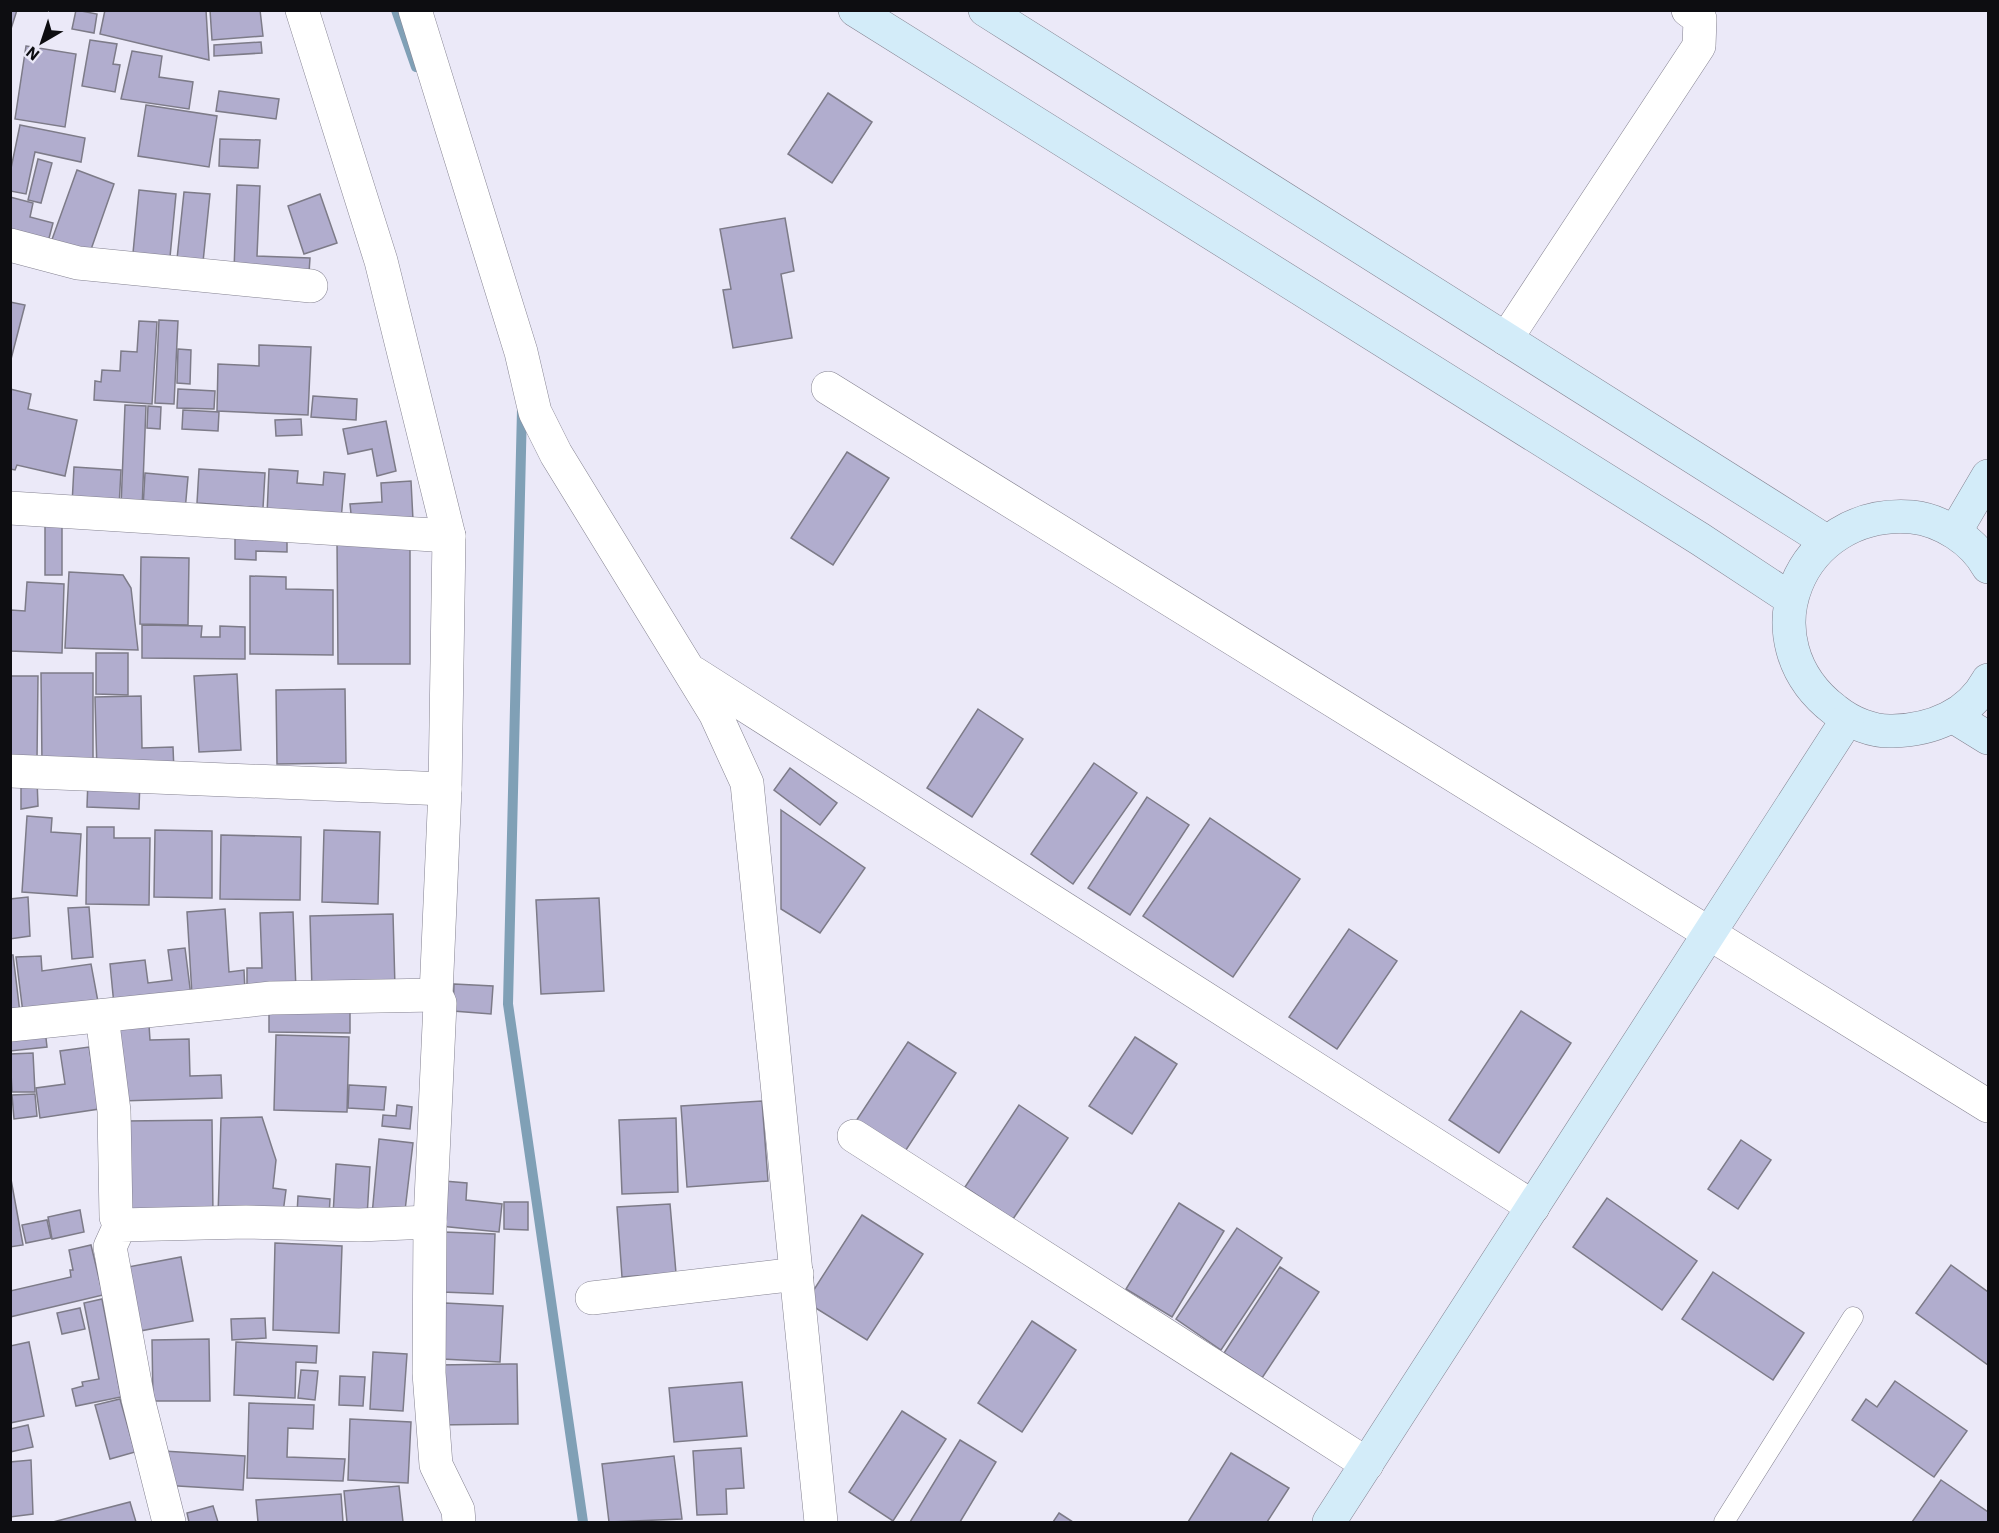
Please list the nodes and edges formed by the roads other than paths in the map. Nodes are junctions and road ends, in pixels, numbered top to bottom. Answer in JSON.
{"nodes":[{"id":1,"x":302,"y":10,"type":"edge"},
{"id":2,"x":415,"y":10,"type":"edge"},
{"id":3,"x":855,"y":10,"type":"edge"},
{"id":4,"x":985,"y":10,"type":"edge"},
{"id":5,"x":1688,"y":10,"type":"edge"},
{"id":6,"x":10,"y":245,"type":"edge"},
{"id":7,"x":311,"y":286,"type":"dead end"},
{"id":8,"x":1506,"y":339,"type":"junction"},
{"id":9,"x":828,"y":388,"type":"dead end"},
{"id":10,"x":1989,"y":476,"type":"edge"},
{"id":11,"x":10,"y":508,"type":"edge"},
{"id":12,"x":1955,"y":532,"type":"junction"},
{"id":13,"x":449,"y":536,"type":"junction"},
{"id":14,"x":1826,"y":541,"type":"junction"},
{"id":15,"x":1989,"y":567,"type":"edge"},
{"id":16,"x":1791,"y":599,"type":"junction"},
{"id":17,"x":688,"y":670,"type":"junction"},
{"id":18,"x":1989,"y":680,"type":"edge"},
{"id":19,"x":1953,"y":717,"type":"junction"},
{"id":20,"x":1847,"y":720,"type":"junction"},
{"id":21,"x":1989,"y":738,"type":"edge"},
{"id":22,"x":10,"y":771,"type":"edge"},
{"id":23,"x":445,"y":789,"type":"junction"},
{"id":24,"x":1710,"y":933,"type":"junction"},
{"id":25,"x":436,"y":996,"type":"junction"},
{"id":26,"x":102,"y":1016,"type":"junction"},
{"id":27,"x":10,"y":1025,"type":"edge"},
{"id":28,"x":1989,"y":1106,"type":"edge"},
{"id":29,"x":854,"y":1136,"type":"dead end"},
{"id":30,"x":1533,"y":1207,"type":"junction"},
{"id":31,"x":430,"y":1222,"type":"junction"},
{"id":32,"x":120,"y":1225,"type":"junction"},
{"id":33,"x":797,"y":1274,"type":"junction"},
{"id":34,"x":592,"y":1298,"type":"dead end"},
{"id":35,"x":1853,"y":1317,"type":"dead end"},
{"id":36,"x":1367,"y":1464,"type":"junction"},
{"id":37,"x":169,"y":1522,"type":"edge"},
{"id":38,"x":459,"y":1522,"type":"edge"},
{"id":39,"x":821,"y":1522,"type":"edge"},
{"id":40,"x":1329,"y":1522,"type":"edge"},
{"id":41,"x":1724,"y":1522,"type":"edge"}],
"edges":[{"from":1,"to":13,"type":"street"},
{"from":2,"to":17,"type":"street"},
{"from":3,"to":16,"type":"street"},
{"from":4,"to":8,"type":"street"},
{"from":5,"to":8,"type":"street"},
{"from":6,"to":7,"type":"street"},
{"from":8,"to":14,"type":"street"},
{"from":9,"to":24,"type":"street"},
{"from":10,"to":12,"type":"street"},
{"from":11,"to":13,"type":"street"},
{"from":12,"to":14,"type":"street"},
{"from":12,"to":15,"type":"street"},
{"from":13,"to":23,"type":"street"},
{"from":14,"to":16,"type":"street"},
{"from":16,"to":20,"type":"street"},
{"from":17,"to":30,"type":"street"},
{"from":17,"to":33,"type":"street"},
{"from":18,"to":19,"type":"street"},
{"from":19,"to":20,"type":"street"},
{"from":19,"to":21,"type":"street"},
{"from":20,"to":24,"type":"street"},
{"from":22,"to":23,"type":"street"},
{"from":23,"to":25,"type":"street"},
{"from":24,"to":28,"type":"street"},
{"from":24,"to":30,"type":"street"},
{"from":25,"to":26,"type":"street"},
{"from":25,"to":31,"type":"street"},
{"from":26,"to":27,"type":"street"},
{"from":26,"to":32,"type":"street"},
{"from":29,"to":36,"type":"street"},
{"from":30,"to":36,"type":"street"},
{"from":31,"to":32,"type":"street"},
{"from":31,"to":38,"type":"street"},
{"from":32,"to":37,"type":"street"},
{"from":33,"to":34,"type":"street"},
{"from":33,"to":39,"type":"street"},
{"from":35,"to":41,"type":"lane"},
{"from":36,"to":40,"type":"street"}]}
